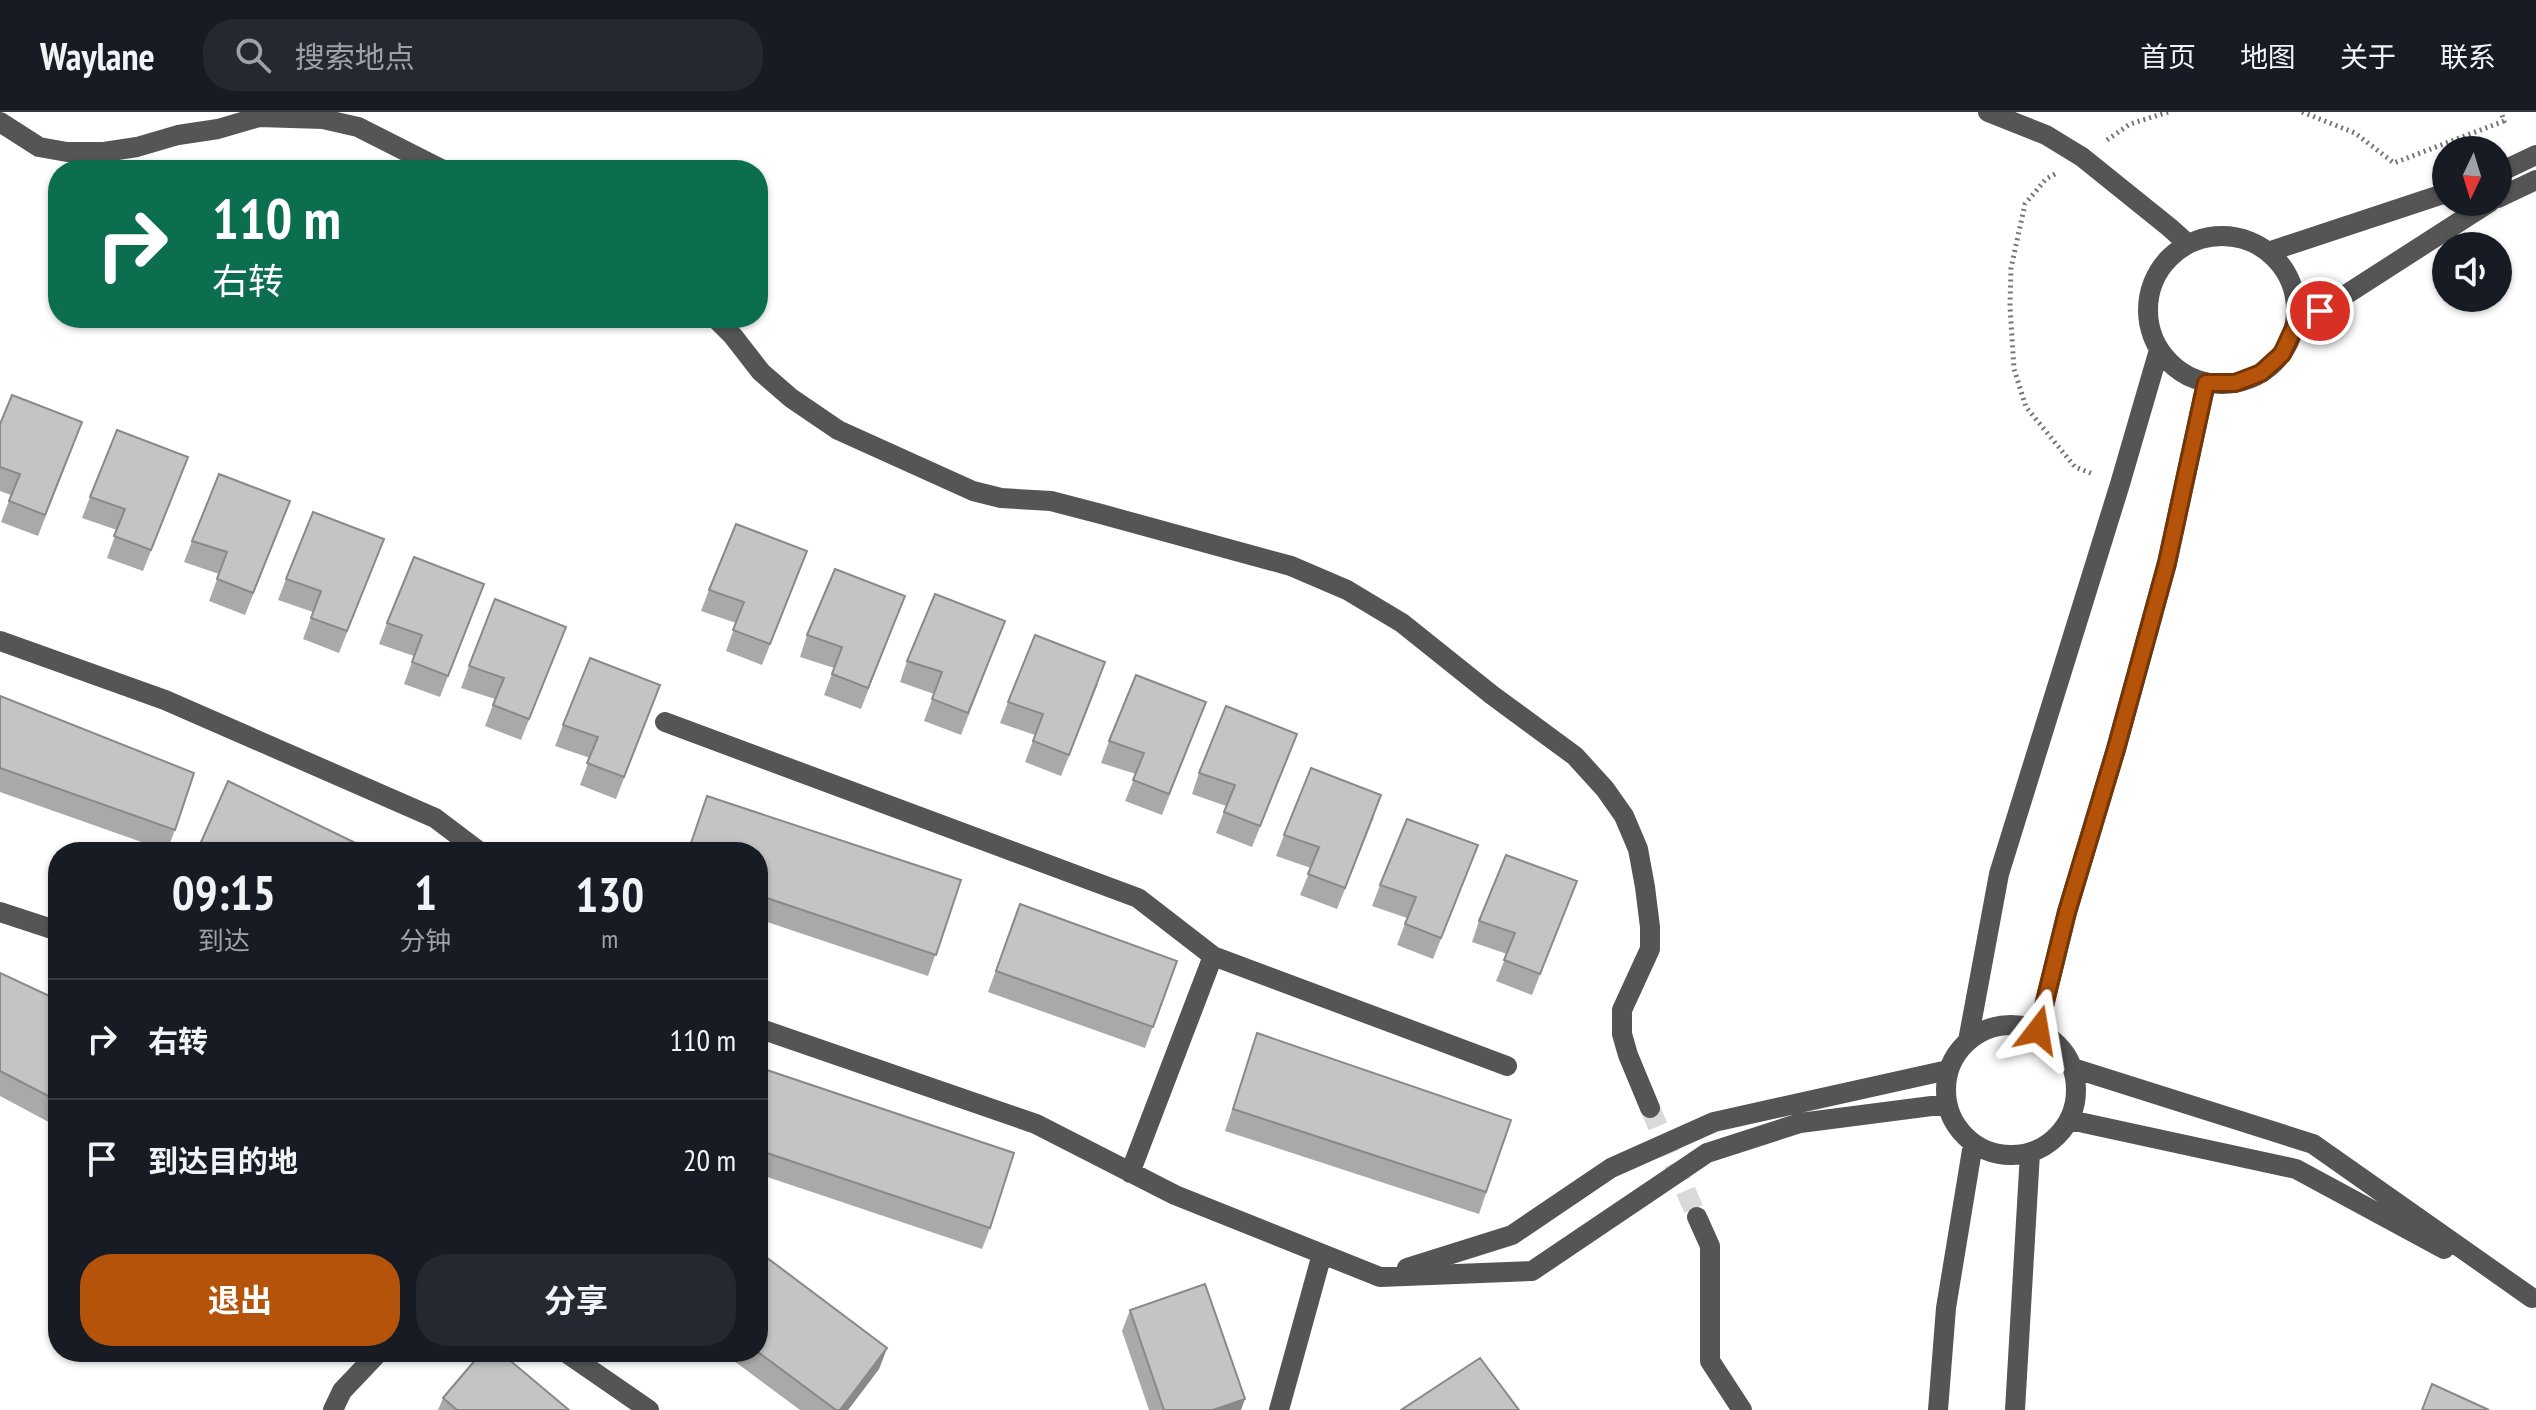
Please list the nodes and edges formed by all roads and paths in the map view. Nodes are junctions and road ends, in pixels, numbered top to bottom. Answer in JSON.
{"nodes":[{"id":1,"x":1988,"y":112,"type":"edge"},
{"id":2,"x":2168,"y":112,"type":"edge"},
{"id":3,"x":2302,"y":112,"type":"edge"},
{"id":4,"x":2501,"y":112,"type":"edge"},
{"id":5,"x":0,"y":122,"type":"edge"},
{"id":6,"x":2536,"y":155,"type":"edge"},
{"id":7,"x":2082,"y":157,"type":"junction"},
{"id":8,"x":423,"y":160,"type":"edge"},
{"id":9,"x":2512,"y":166,"type":"edge"},
{"id":10,"x":2536,"y":180,"type":"edge"},
{"id":11,"x":2512,"y":191,"type":"edge"},
{"id":12,"x":2432,"y":198,"type":"edge"},
{"id":13,"x":2468,"y":216,"type":"edge"},
{"id":14,"x":2188,"y":244,"type":"junction"},
{"id":15,"x":2268,"y":252,"type":"junction"},
{"id":16,"x":725,"y":328,"type":"edge"},
{"id":17,"x":2294,"y":328,"type":"junction"},
{"id":18,"x":2159,"y":350,"type":"junction"},
{"id":19,"x":2206,"y":383,"type":"junction"},
{"id":20,"x":2120,"y":484,"type":"junction"},
{"id":21,"x":0,"y":641,"type":"edge"},
{"id":22,"x":665,"y":722,"type":"dead end"},
{"id":23,"x":467,"y":842,"type":"edge"},
{"id":24,"x":0,"y":912,"type":"edge"},
{"id":25,"x":48,"y":928,"type":"edge"},
{"id":26,"x":1213,"y":956,"type":"junction"},
{"id":27,"x":2038,"y":1030,"type":"junction"},
{"id":28,"x":768,"y":1031,"type":"edge"},
{"id":29,"x":1968,"y":1041,"type":"junction"},
{"id":30,"x":1507,"y":1066,"type":"dead end"},
{"id":31,"x":2073,"y":1068,"type":"junction"},
{"id":32,"x":1948,"y":1070,"type":"junction"},
{"id":33,"x":1947,"y":1104,"type":"junction"},
{"id":34,"x":1650,"y":1108,"type":"tunnel mouth"},
{"id":35,"x":2070,"y":1120,"type":"junction"},
{"id":36,"x":1973,"y":1144,"type":"junction"},
{"id":37,"x":2030,"y":1153,"type":"junction"},
{"id":38,"x":1130,"y":1173,"type":"junction"},
{"id":39,"x":1697,"y":1217,"type":"tunnel mouth"},
{"id":40,"x":1322,"y":1254,"type":"junction"},
{"id":41,"x":1380,"y":1277,"type":"junction"},
{"id":42,"x":2534,"y":1298,"type":"edge"},
{"id":43,"x":370,"y":1362,"type":"edge"},
{"id":44,"x":579,"y":1362,"type":"edge"},
{"id":45,"x":333,"y":1410,"type":"edge"},
{"id":46,"x":649,"y":1410,"type":"edge"},
{"id":47,"x":1279,"y":1410,"type":"edge"},
{"id":48,"x":1742,"y":1410,"type":"edge"},
{"id":49,"x":1938,"y":1410,"type":"edge"},
{"id":50,"x":2015,"y":1410,"type":"edge"}],
"edges":[{"from":1,"to":7,"type":"street"},
{"from":2,"to":7,"type":"path"},
{"from":3,"to":4,"type":"path"},
{"from":5,"to":8,"type":"street"},
{"from":6,"to":9,"type":"street"},
{"from":7,"to":14,"type":"street"},
{"from":7,"to":20,"type":"path"},
{"from":10,"to":11,"type":"street"},
{"from":12,"to":15,"type":"street"},
{"from":13,"to":17,"type":"street"},
{"from":14,"to":15,"type":"street"},
{"from":14,"to":18,"type":"street"},
{"from":15,"to":17,"type":"street"},
{"from":16,"to":34,"type":"street"},
{"from":17,"to":19,"type":"street"},
{"from":18,"to":19,"type":"street"},
{"from":18,"to":20,"type":"street"},
{"from":19,"to":27,"type":"street"},
{"from":20,"to":29,"type":"street"},
{"from":21,"to":23,"type":"street"},
{"from":22,"to":26,"type":"street"},
{"from":24,"to":25,"type":"street"},
{"from":26,"to":30,"type":"street"},
{"from":26,"to":38,"type":"street"},
{"from":27,"to":29,"type":"street"},
{"from":27,"to":31,"type":"street"},
{"from":28,"to":38,"type":"street"},
{"from":29,"to":32,"type":"street"},
{"from":31,"to":35,"type":"street"},
{"from":31,"to":42,"type":"street"},
{"from":32,"to":33,"type":"street"},
{"from":32,"to":41,"type":"street"},
{"from":33,"to":36,"type":"street"},
{"from":33,"to":41,"type":"street"},
{"from":35,"to":37,"type":"street"},
{"from":35,"to":42,"type":"street"},
{"from":36,"to":37,"type":"street"},
{"from":36,"to":49,"type":"street"},
{"from":37,"to":50,"type":"street"},
{"from":38,"to":40,"type":"street"},
{"from":39,"to":48,"type":"street"},
{"from":40,"to":41,"type":"street"},
{"from":40,"to":47,"type":"street"},
{"from":43,"to":45,"type":"street"},
{"from":44,"to":46,"type":"street"}]}
